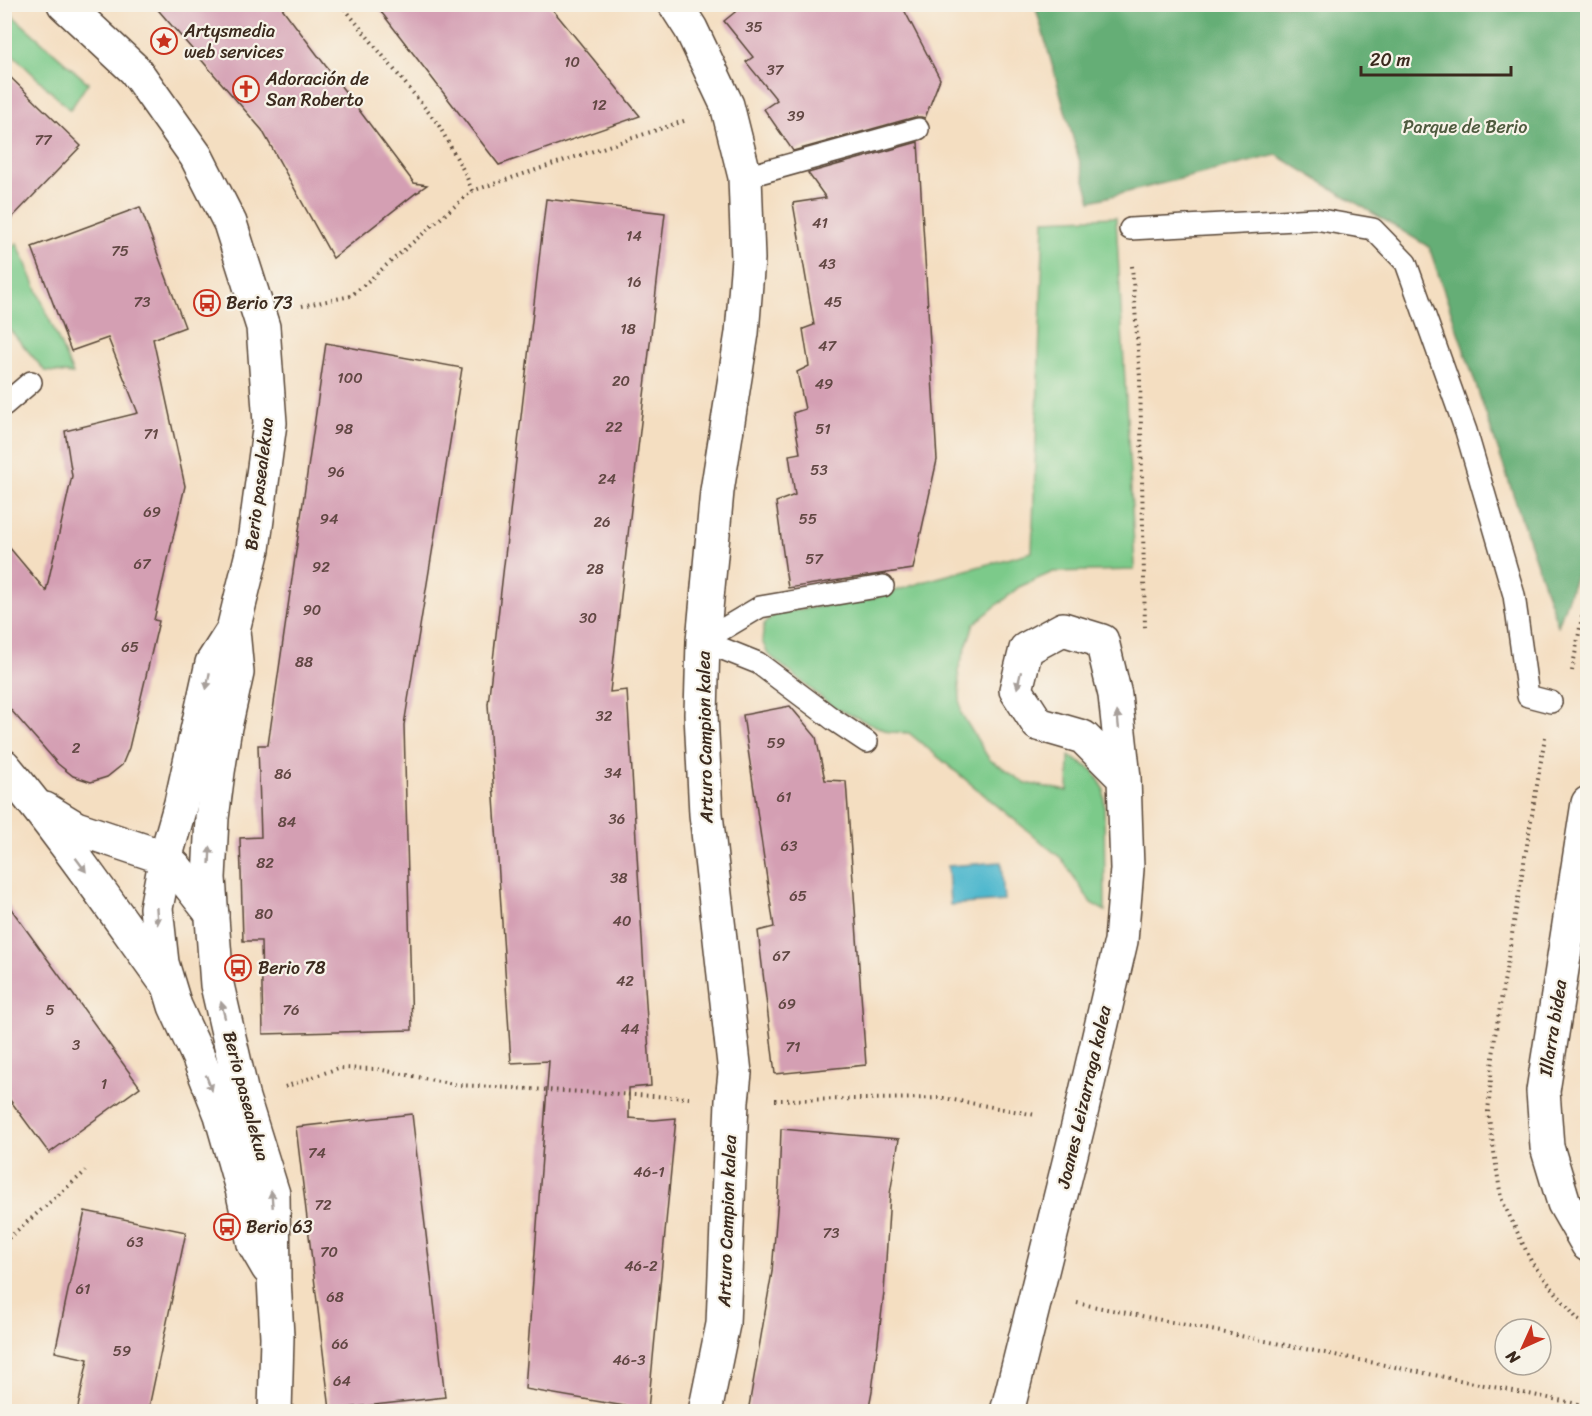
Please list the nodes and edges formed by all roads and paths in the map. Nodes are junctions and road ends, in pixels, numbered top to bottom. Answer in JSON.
{"nodes":[{"id":1,"x":64,"y":4,"type":"edge"},
{"id":2,"x":341,"y":4,"type":"edge"},
{"id":3,"x":675,"y":4,"type":"edge"},
{"id":4,"x":727,"y":105,"type":"junction"},
{"id":5,"x":918,"y":129,"type":"dead end"},
{"id":6,"x":745,"y":177,"type":"junction"},
{"id":7,"x":472,"y":191,"type":"junction"},
{"id":8,"x":1130,"y":229,"type":"dead end"},
{"id":9,"x":300,"y":306,"type":"dead end"},
{"id":10,"x":31,"y":382,"type":"dead end"},
{"id":11,"x":4,"y":405,"type":"edge"},
{"id":12,"x":1587,"y":584,"type":"edge"},
{"id":13,"x":883,"y":586,"type":"dead end"},
{"id":14,"x":233,"y":630,"type":"junction"},
{"id":15,"x":1578,"y":633,"type":"dead end"},
{"id":16,"x":703,"y":641,"type":"junction"},
{"id":17,"x":1551,"y":702,"type":"dead end"},
{"id":18,"x":867,"y":742,"type":"dead end"},
{"id":19,"x":4,"y":766,"type":"edge"},
{"id":20,"x":1124,"y":778,"type":"dead end"},
{"id":21,"x":33,"y":801,"type":"junction"},
{"id":22,"x":1587,"y":803,"type":"edge"},
{"id":23,"x":166,"y":858,"type":"junction"},
{"id":24,"x":212,"y":914,"type":"junction"},
{"id":25,"x":171,"y":990,"type":"junction"},
{"id":26,"x":280,"y":1089,"type":"dead end"},
{"id":27,"x":732,"y":1101,"type":"junction"},
{"id":28,"x":1079,"y":1122,"type":"junction"},
{"id":29,"x":86,"y":1171,"type":"dead end"},
{"id":30,"x":4,"y":1242,"type":"edge"},
{"id":31,"x":1587,"y":1245,"type":"edge"},
{"id":32,"x":274,"y":1278,"type":"junction"},
{"id":33,"x":1068,"y":1301,"type":"dead end"},
{"id":34,"x":1587,"y":1406,"type":"edge"},
{"id":35,"x":275,"y":1412,"type":"edge"},
{"id":36,"x":705,"y":1412,"type":"edge"},
{"id":37,"x":1007,"y":1412,"type":"edge"}],
"edges":[{"from":1,"to":14,"type":"street","name":"Berio pasealekua"},
{"from":2,"to":7,"type":"path"},
{"from":3,"to":4,"type":"street","name":"Arturo Campion kalea"},
{"from":4,"to":6,"type":"street","name":"Arturo Campion kalea"},
{"from":4,"to":7,"type":"path"},
{"from":5,"to":6,"type":"lane"},
{"from":6,"to":16,"type":"street","name":"Arturo Campion kalea"},
{"from":7,"to":9,"type":"path"},
{"from":8,"to":17,"type":"lane"},
{"from":10,"to":11,"type":"lane"},
{"from":12,"to":15,"type":"path"},
{"from":13,"to":16,"type":"lane"},
{"from":14,"to":23,"type":"street","name":"Berio pasealekua","one_way":true},
{"from":24,"to":14,"type":"street","name":"Berio pasealekua","one_way":true},
{"from":16,"to":18,"type":"lane"},
{"from":16,"to":27,"type":"street","name":"Arturo Campion kalea"},
{"from":19,"to":21,"type":"street","name":"Berio pasealekua"},
{"from":20,"to":28,"type":"street","name":"Joanes Leizarraga kalea"},
{"from":21,"to":23,"type":"street"},
{"from":21,"to":25,"type":"street","name":"Berio pasealekua","one_way":true},
{"from":22,"to":31,"type":"street","name":"Illarra bidea"},
{"from":23,"to":24,"type":"street"},
{"from":23,"to":25,"type":"street","name":"Berio pasealekua","one_way":true},
{"from":32,"to":24,"type":"street","name":"Berio pasealekua","one_way":true},
{"from":25,"to":32,"type":"street","name":"Berio pasealekua","one_way":true},
{"from":26,"to":27,"type":"path"},
{"from":27,"to":28,"type":"path"},
{"from":27,"to":36,"type":"street","name":"Arturo Campion kalea"},
{"from":28,"to":37,"type":"street","name":"Joanes Leizarraga kalea"},
{"from":29,"to":30,"type":"path"},
{"from":32,"to":35,"type":"street","name":"Berio pasealekua"},
{"from":33,"to":34,"type":"path"}]}
